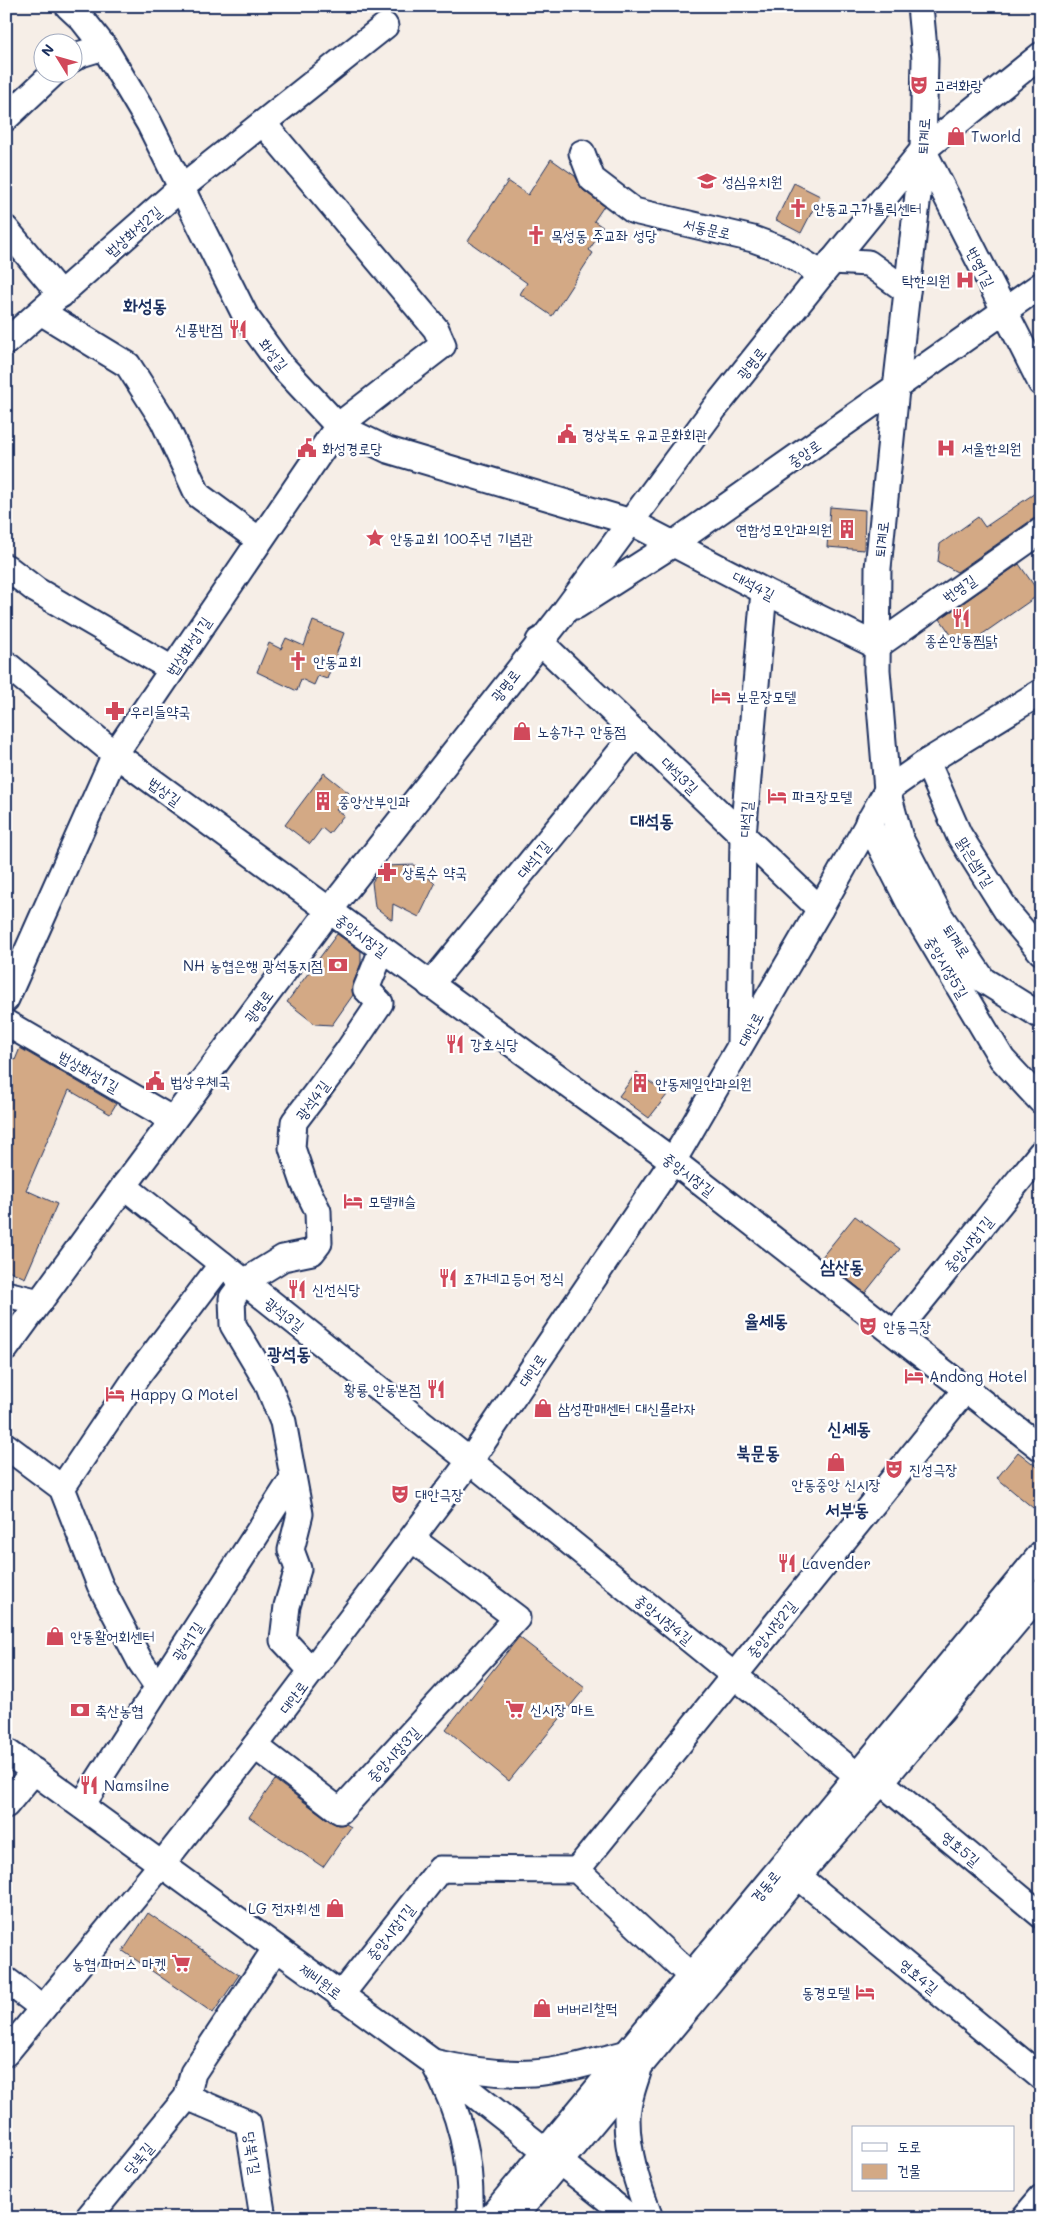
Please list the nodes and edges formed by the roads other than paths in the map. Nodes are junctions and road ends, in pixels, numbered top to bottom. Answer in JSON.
{"nodes":[{"id":1,"x":68,"y":6,"type":"edge"},
{"id":2,"x":920,"y":6,"type":"edge"},
{"id":3,"x":385,"y":26,"type":"dead end"},
{"id":4,"x":104,"y":47,"type":"junction"},
{"id":5,"x":82,"y":54,"type":"edge"},
{"id":6,"x":1041,"y":56,"type":"edge"},
{"id":7,"x":44,"y":82,"type":"edge"},
{"id":8,"x":6,"y":118,"type":"edge"},
{"id":9,"x":263,"y":123,"type":"junction"},
{"id":10,"x":923,"y":150,"type":"junction"},
{"id":11,"x":582,"y":153,"type":"dead end"},
{"id":12,"x":182,"y":187,"type":"junction"},
{"id":13,"x":6,"y":229,"type":"edge"},
{"id":14,"x":827,"y":267,"type":"junction"},
{"id":15,"x":1041,"y":285,"type":"edge"},
{"id":16,"x":907,"y":291,"type":"junction"},
{"id":17,"x":61,"y":294,"type":"junction"},
{"id":18,"x":41,"y":312,"type":"junction"},
{"id":19,"x":1003,"y":312,"type":"junction"},
{"id":20,"x":6,"y":342,"type":"edge"},
{"id":21,"x":1041,"y":383,"type":"edge"},
{"id":22,"x":896,"y":389,"type":"junction"},
{"id":23,"x":338,"y":426,"type":"junction"},
{"id":24,"x":631,"y":522,"type":"junction"},
{"id":25,"x":1041,"y":531,"type":"edge"},
{"id":26,"x":259,"y":540,"type":"junction"},
{"id":27,"x":673,"y":544,"type":"junction"},
{"id":28,"x":6,"y":566,"type":"edge"},
{"id":29,"x":764,"y":591,"type":"junction"},
{"id":30,"x":562,"y":615,"type":"junction"},
{"id":31,"x":539,"y":641,"type":"junction"},
{"id":32,"x":877,"y":646,"type":"junction"},
{"id":33,"x":6,"y":664,"type":"edge"},
{"id":34,"x":172,"y":669,"type":"junction"},
{"id":35,"x":1041,"y":692,"type":"edge"},
{"id":36,"x":636,"y":733,"type":"junction"},
{"id":37,"x":115,"y":754,"type":"junction"},
{"id":38,"x":927,"y":762,"type":"junction"},
{"id":39,"x":887,"y":790,"type":"junction"},
{"id":40,"x":868,"y":822,"type":"junction"},
{"id":41,"x":744,"y":836,"type":"junction"},
{"id":42,"x":820,"y":909,"type":"junction"},
{"id":43,"x":329,"y":911,"type":"junction"},
{"id":44,"x":382,"y":950,"type":"junction"},
{"id":45,"x":1041,"y":952,"type":"edge"},
{"id":46,"x":430,"y":985,"type":"junction"},
{"id":47,"x":6,"y":999,"type":"edge"},
{"id":48,"x":1041,"y":1016,"type":"edge"},
{"id":49,"x":6,"y":1023,"type":"edge"},
{"id":50,"x":740,"y":1048,"type":"junction"},
{"id":51,"x":1041,"y":1101,"type":"edge"},
{"id":52,"x":173,"y":1120,"type":"junction"},
{"id":53,"x":1041,"y":1153,"type":"edge"},
{"id":54,"x":673,"y":1160,"type":"junction"},
{"id":55,"x":124,"y":1186,"type":"junction"},
{"id":56,"x":222,"y":1264,"type":"junction"},
{"id":57,"x":244,"y":1282,"type":"junction"},
{"id":58,"x":6,"y":1294,"type":"edge"},
{"id":59,"x":40,"y":1302,"type":"junction"},
{"id":60,"x":895,"y":1334,"type":"junction"},
{"id":61,"x":6,"y":1348,"type":"edge"},
{"id":62,"x":966,"y":1389,"type":"junction"},
{"id":63,"x":6,"y":1446,"type":"edge"},
{"id":64,"x":1041,"y":1448,"type":"edge"},
{"id":65,"x":470,"y":1461,"type":"junction"},
{"id":66,"x":293,"y":1478,"type":"junction"},
{"id":67,"x":62,"y":1488,"type":"junction"},
{"id":68,"x":412,"y":1539,"type":"junction"},
{"id":69,"x":1041,"y":1554,"type":"edge"},
{"id":70,"x":1041,"y":1592,"type":"edge"},
{"id":71,"x":312,"y":1671,"type":"junction"},
{"id":72,"x":733,"y":1676,"type":"junction"},
{"id":73,"x":158,"y":1686,"type":"junction"},
{"id":74,"x":255,"y":1746,"type":"junction"},
{"id":75,"x":6,"y":1750,"type":"edge"},
{"id":76,"x":34,"y":1770,"type":"junction"},
{"id":77,"x":870,"y":1779,"type":"junction"},
{"id":78,"x":6,"y":1805,"type":"edge"},
{"id":79,"x":82,"y":1805,"type":"junction"},
{"id":80,"x":162,"y":1864,"type":"junction"},
{"id":81,"x":576,"y":1870,"type":"junction"},
{"id":82,"x":798,"y":1876,"type":"junction"},
{"id":83,"x":1041,"y":1915,"type":"edge"},
{"id":84,"x":276,"y":1948,"type":"junction"},
{"id":85,"x":690,"y":1975,"type":"junction"},
{"id":86,"x":6,"y":1980,"type":"edge"},
{"id":87,"x":340,"y":1996,"type":"junction"},
{"id":88,"x":43,"y":2008,"type":"junction"},
{"id":89,"x":6,"y":2053,"type":"edge"},
{"id":90,"x":632,"y":2059,"type":"junction"},
{"id":91,"x":433,"y":2062,"type":"junction"},
{"id":92,"x":1041,"y":2077,"type":"edge"},
{"id":93,"x":188,"y":2097,"type":"junction"},
{"id":94,"x":554,"y":2156,"type":"junction"},
{"id":95,"x":1041,"y":2198,"type":"edge"},
{"id":96,"x":88,"y":2218,"type":"edge"},
{"id":97,"x":263,"y":2218,"type":"edge"},
{"id":98,"x":470,"y":2218,"type":"edge"},
{"id":99,"x":490,"y":2218,"type":"edge"},
{"id":100,"x":513,"y":2218,"type":"edge"},
{"id":101,"x":632,"y":2218,"type":"edge"},
{"id":102,"x":650,"y":2218,"type":"edge"},
{"id":103,"x":1024,"y":2218,"type":"edge"}],
"edges":[{"from":1,"to":4,"type":"street","name":"화성길"},
{"from":2,"to":10,"type":"street","name":"퇴계로"},
{"from":3,"to":9,"type":"street","name":"법상화성2길"},
{"from":4,"to":5,"type":"street"},
{"from":4,"to":12,"type":"street","name":"화성길"},
{"from":6,"to":10,"type":"street","name":"광명로"},
{"from":7,"to":8,"type":"street"},
{"from":9,"to":12,"type":"street","name":"법상화성2길"},
{"from":9,"to":23,"type":"street","name":"법상화성1길"},
{"from":10,"to":14,"type":"street","name":"광명로"},
{"from":10,"to":16,"type":"street","name":"퇴계로"},
{"from":10,"to":19,"type":"street","name":"번영1길"},
{"from":11,"to":14,"type":"street","name":"서동문로"},
{"from":12,"to":17,"type":"street","name":"법상화성2길"},
{"from":12,"to":23,"type":"street","name":"화성길"},
{"from":13,"to":17,"type":"street"},
{"from":14,"to":16,"type":"street"},
{"from":14,"to":24,"type":"street","name":"광명로"},
{"from":15,"to":19,"type":"street","name":"중앙로"},
{"from":16,"to":22,"type":"street","name":"퇴계로"},
{"from":17,"to":18,"type":"street","name":"법상화성2길"},
{"from":18,"to":20,"type":"street","name":"법상화성2길"},
{"from":18,"to":26,"type":"street"},
{"from":19,"to":21,"type":"street","name":"번영1길"},
{"from":19,"to":22,"type":"street","name":"중앙로"},
{"from":22,"to":27,"type":"street","name":"중앙로"},
{"from":22,"to":32,"type":"street","name":"퇴계로"},
{"from":23,"to":24,"type":"street","name":"화성길"},
{"from":23,"to":26,"type":"street","name":"법상화성1길"},
{"from":24,"to":27,"type":"street","name":"대석4길"},
{"from":24,"to":30,"type":"street","name":"광명로"},
{"from":25,"to":32,"type":"street","name":"번영길"},
{"from":26,"to":34,"type":"street","name":"법상화성1길"},
{"from":27,"to":29,"type":"street","name":"대석4길"},
{"from":27,"to":30,"type":"street","name":"중앙로"},
{"from":28,"to":34,"type":"street"},
{"from":29,"to":32,"type":"street","name":"대석4길"},
{"from":29,"to":41,"type":"street","name":"대석길"},
{"from":30,"to":31,"type":"street","name":"광명로"},
{"from":31,"to":36,"type":"street","name":"대석3길"},
{"from":31,"to":43,"type":"street","name":"광명로"},
{"from":32,"to":39,"type":"street","name":"퇴계로"},
{"from":33,"to":37,"type":"street","name":"법상길"},
{"from":34,"to":37,"type":"street","name":"법상화성1길"},
{"from":35,"to":38,"type":"street","name":"대안로"},
{"from":36,"to":41,"type":"street","name":"대석3길"},
{"from":36,"to":46,"type":"street","name":"대석1길"},
{"from":37,"to":43,"type":"street","name":"법상길"},
{"from":37,"to":47,"type":"street","name":"법상화성1길"},
{"from":38,"to":39,"type":"street","name":"대안로"},
{"from":38,"to":45,"type":"street","name":"맑은샘1길"},
{"from":39,"to":40,"type":"street","name":"대안로"},
{"from":39,"to":48,"type":"street","name":"퇴계로"},
{"from":40,"to":42,"type":"street","name":"대안로"},
{"from":40,"to":51,"type":"street","name":"중앙시장5길"},
{"from":41,"to":42,"type":"street","name":"대석3길"},
{"from":41,"to":50,"type":"street","name":"대석길"},
{"from":42,"to":50,"type":"street","name":"대안로"},
{"from":43,"to":44,"type":"street","name":"중앙시장길"},
{"from":43,"to":52,"type":"street","name":"광명로"},
{"from":44,"to":46,"type":"street","name":"중앙시장길"},
{"from":44,"to":57,"type":"street","name":"광석4길"},
{"from":46,"to":54,"type":"street","name":"중앙시장길"},
{"from":49,"to":52,"type":"street","name":"법상화성1길"},
{"from":50,"to":54,"type":"street","name":"대안로"},
{"from":52,"to":55,"type":"street","name":"광명로"},
{"from":53,"to":60,"type":"street","name":"중앙시장1길"},
{"from":54,"to":60,"type":"street","name":"중앙시장길"},
{"from":54,"to":65,"type":"street","name":"대안로"},
{"from":55,"to":56,"type":"street","name":"광석3길"},
{"from":55,"to":59,"type":"street","name":"광명로"},
{"from":56,"to":57,"type":"street","name":"광석3길"},
{"from":56,"to":67,"type":"street"},
{"from":57,"to":65,"type":"street","name":"광석3길"},
{"from":57,"to":66,"type":"street"},
{"from":58,"to":59,"type":"street"},
{"from":59,"to":61,"type":"street","name":"광명로"},
{"from":60,"to":62,"type":"street","name":"중앙시장길"},
{"from":62,"to":64,"type":"street","name":"중앙시장길"},
{"from":62,"to":72,"type":"street","name":"중앙시장2길"},
{"from":63,"to":67,"type":"street"},
{"from":65,"to":68,"type":"street","name":"대안로"},
{"from":65,"to":72,"type":"street","name":"중앙시장4길"},
{"from":66,"to":71,"type":"street"},
{"from":66,"to":73,"type":"street","name":"광석1길"},
{"from":67,"to":73,"type":"street"},
{"from":68,"to":71,"type":"street","name":"대안로"},
{"from":68,"to":74,"type":"street","name":"중앙시장3길"},
{"from":69,"to":77,"type":"street","name":"경동로"},
{"from":70,"to":77,"type":"street","name":"경동로"},
{"from":71,"to":74,"type":"street","name":"대안로"},
{"from":72,"to":77,"type":"street","name":"중앙시장4길"},
{"from":72,"to":81,"type":"street","name":"중앙시장2길"},
{"from":73,"to":79,"type":"street","name":"광석1길"},
{"from":74,"to":80,"type":"street","name":"대안로"},
{"from":75,"to":76,"type":"street","name":"제비원로"},
{"from":76,"to":78,"type":"street"},
{"from":76,"to":79,"type":"street","name":"제비원로"},
{"from":77,"to":82,"type":"street","name":"경동로"},
{"from":77,"to":83,"type":"street","name":"영호5길"},
{"from":77,"to":85,"type":"street","name":"경동로"},
{"from":79,"to":80,"type":"street","name":"제비원로"},
{"from":80,"to":84,"type":"street","name":"제비원로"},
{"from":80,"to":88,"type":"street","name":"대안로"},
{"from":81,"to":85,"type":"street"},
{"from":81,"to":87,"type":"street","name":"중앙시장1길"},
{"from":82,"to":90,"type":"street","name":"경동로"},
{"from":82,"to":92,"type":"street","name":"영호4길"},
{"from":84,"to":87,"type":"street","name":"제비원로"},
{"from":84,"to":93,"type":"street"},
{"from":85,"to":90,"type":"street","name":"경동로"},
{"from":86,"to":88,"type":"street"},
{"from":87,"to":91,"type":"street","name":"제비원로"},
{"from":88,"to":89,"type":"street","name":"대안로"},
{"from":90,"to":91,"type":"street"},
{"from":90,"to":94,"type":"street","name":"경동로"},
{"from":90,"to":102,"type":"street"},
{"from":91,"to":94,"type":"street","name":"제비원로"},
{"from":91,"to":98,"type":"street"},
{"from":93,"to":96,"type":"street","name":"당북길"},
{"from":93,"to":97,"type":"street","name":"당북1길"},
{"from":94,"to":99,"type":"street","name":"경동로"},
{"from":94,"to":100,"type":"street","name":"경동로"},
{"from":94,"to":101,"type":"street","name":"제비원로"},
{"from":95,"to":103,"type":"street"}]}
